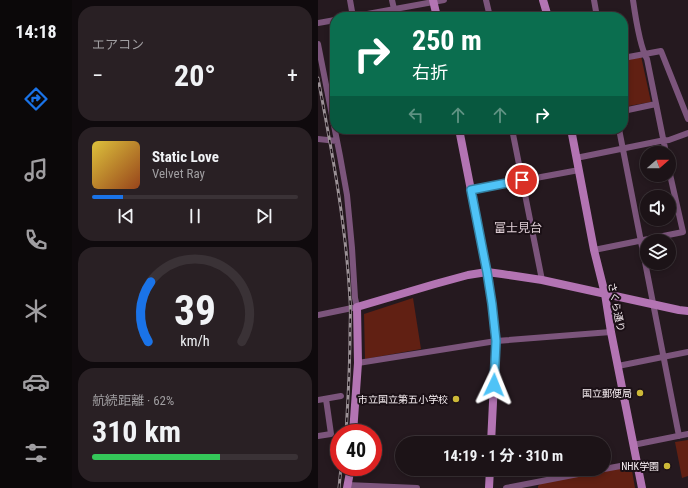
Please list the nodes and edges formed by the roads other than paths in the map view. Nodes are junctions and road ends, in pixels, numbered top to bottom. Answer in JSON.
{"nodes":[{"id":1,"x":350,"y":0,"type":"edge"},
{"id":2,"x":392,"y":0,"type":"edge"},
{"id":3,"x":444,"y":0,"type":"edge"},
{"id":4,"x":486,"y":0,"type":"edge"},
{"id":5,"x":543,"y":0,"type":"edge"},
{"id":6,"x":594,"y":0,"type":"edge"},
{"id":7,"x":633,"y":0,"type":"edge"},
{"id":8,"x":434,"y":1,"type":"edge"},
{"id":9,"x":394,"y":9,"type":"junction"},
{"id":10,"x":351,"y":12,"type":"edge"},
{"id":11,"x":378,"y":12,"type":"edge"},
{"id":12,"x":436,"y":12,"type":"edge"},
{"id":13,"x":489,"y":12,"type":"edge"},
{"id":14,"x":547,"y":12,"type":"edge"},
{"id":15,"x":596,"y":12,"type":"edge"},
{"id":16,"x":330,"y":21,"type":"edge"},
{"id":17,"x":318,"y":23,"type":"edge"},
{"id":18,"x":318,"y":44,"type":"edge"},
{"id":19,"x":644,"y":54,"type":"junction"},
{"id":20,"x":628,"y":57,"type":"edge"},
{"id":21,"x":656,"y":104,"type":"junction"},
{"id":22,"x":330,"y":105,"type":"edge"},
{"id":23,"x":628,"y":110,"type":"edge"},
{"id":24,"x":688,"y":119,"type":"edge"},
{"id":25,"x":688,"y":133,"type":"edge"},
{"id":26,"x":336,"y":134,"type":"edge"},
{"id":27,"x":460,"y":134,"type":"edge"},
{"id":28,"x":513,"y":134,"type":"edge"},
{"id":29,"x":572,"y":134,"type":"edge"},
{"id":30,"x":620,"y":134,"type":"edge"},
{"id":31,"x":318,"y":139,"type":"edge"},
{"id":32,"x":337,"y":141,"type":"junction"},
{"id":33,"x":663,"y":141,"type":"junction"},
{"id":34,"x":664,"y":146,"type":"edge"},
{"id":35,"x":623,"y":148,"type":"junction"},
{"id":36,"x":576,"y":158,"type":"junction"},
{"id":37,"x":579,"y":170,"type":"junction"},
{"id":38,"x":522,"y":180,"type":"junction"},
{"id":39,"x":672,"y":182,"type":"edge"},
{"id":40,"x":471,"y":190,"type":"junction"},
{"id":41,"x":672,"y":234,"type":"edge"},
{"id":42,"x":640,"y":235,"type":"edge"},
{"id":43,"x":640,"y":240,"type":"edge"},
{"id":44,"x":594,"y":250,"type":"junction"},
{"id":45,"x":647,"y":270,"type":"edge"},
{"id":46,"x":487,"y":272,"type":"junction"},
{"id":47,"x":542,"y":280,"type":"junction"},
{"id":48,"x":605,"y":294,"type":"junction"},
{"id":49,"x":653,"y":304,"type":"junction"},
{"id":50,"x":357,"y":307,"type":"junction"},
{"id":51,"x":688,"y":310,"type":"edge"},
{"id":52,"x":318,"y":315,"type":"edge"},
{"id":53,"x":611,"y":332,"type":"junction"},
{"id":54,"x":496,"y":341,"type":"junction"},
{"id":55,"x":688,"y":352,"type":"edge"},
{"id":56,"x":663,"y":357,"type":"junction"},
{"id":57,"x":358,"y":363,"type":"junction"},
{"id":58,"x":618,"y":366,"type":"junction"},
{"id":59,"x":341,"y":396,"type":"dead end"},
{"id":60,"x":326,"y":399,"type":"junction"},
{"id":61,"x":318,"y":400,"type":"edge"},
{"id":62,"x":354,"y":424,"type":"edge"},
{"id":63,"x":688,"y":434,"type":"edge"},
{"id":64,"x":318,"y":436,"type":"edge"},
{"id":65,"x":491,"y":436,"type":"edge"},
{"id":66,"x":679,"y":436,"type":"junction"},
{"id":67,"x":633,"y":445,"type":"junction"},
{"id":68,"x":637,"y":462,"type":"junction"},
{"id":69,"x":611,"y":468,"type":"edge"},
{"id":70,"x":349,"y":476,"type":"edge"},
{"id":71,"x":490,"y":476,"type":"edge"},
{"id":72,"x":573,"y":476,"type":"edge"},
{"id":73,"x":534,"y":485,"type":"edge"},
{"id":74,"x":347,"y":486,"type":"edge"},
{"id":75,"x":378,"y":487,"type":"edge"},
{"id":76,"x":411,"y":488,"type":"edge"},
{"id":77,"x":417,"y":488,"type":"edge"},
{"id":78,"x":489,"y":488,"type":"edge"},
{"id":79,"x":506,"y":488,"type":"edge"},
{"id":80,"x":642,"y":488,"type":"edge"}],
"edges":[{"from":1,"to":10,"type":"street"},
{"from":2,"to":9,"type":"street"},
{"from":3,"to":8,"type":"street"},
{"from":4,"to":13,"type":"street"},
{"from":5,"to":14,"type":"street"},
{"from":6,"to":15,"type":"street"},
{"from":7,"to":19,"type":"street"},
{"from":8,"to":9,"type":"street"},
{"from":8,"to":12,"type":"street"},
{"from":9,"to":11,"type":"street"},
{"from":16,"to":17,"type":"street"},
{"from":18,"to":22,"type":"street"},
{"from":19,"to":20,"type":"street"},
{"from":19,"to":21,"type":"street"},
{"from":19,"to":24,"type":"street"},
{"from":21,"to":23,"type":"street"},
{"from":21,"to":33,"type":"street"},
{"from":25,"to":33,"type":"street"},
{"from":26,"to":32,"type":"street"},
{"from":27,"to":40,"type":"street"},
{"from":28,"to":38,"type":"street"},
{"from":29,"to":36,"type":"street","name":"さくら通り"},
{"from":30,"to":35,"type":"street"},
{"from":31,"to":32,"type":"street"},
{"from":32,"to":50,"type":"street"},
{"from":33,"to":34,"type":"street"},
{"from":33,"to":35,"type":"street"},
{"from":35,"to":36,"type":"street"},
{"from":35,"to":42,"type":"street"},
{"from":36,"to":37,"type":"street","name":"さくら通り"},
{"from":37,"to":38,"type":"street"},
{"from":37,"to":44,"type":"street","name":"さくら通り"},
{"from":38,"to":40,"type":"street"},
{"from":38,"to":47,"type":"street"},
{"from":39,"to":41,"type":"street"},
{"from":40,"to":46,"type":"street"},
{"from":43,"to":44,"type":"street"},
{"from":44,"to":48,"type":"street","name":"さくら通り"},
{"from":45,"to":49,"type":"street"},
{"from":46,"to":47,"type":"street"},
{"from":46,"to":50,"type":"street"},
{"from":46,"to":54,"type":"street"},
{"from":47,"to":48,"type":"street"},
{"from":48,"to":49,"type":"street"},
{"from":48,"to":53,"type":"street","name":"さくら通り"},
{"from":49,"to":51,"type":"street"},
{"from":49,"to":56,"type":"street"},
{"from":50,"to":52,"type":"street"},
{"from":50,"to":57,"type":"street"},
{"from":53,"to":54,"type":"street"},
{"from":53,"to":58,"type":"street","name":"さくら通り"},
{"from":54,"to":57,"type":"street"},
{"from":54,"to":65,"type":"street"},
{"from":55,"to":56,"type":"street"},
{"from":56,"to":58,"type":"street"},
{"from":56,"to":66,"type":"street"},
{"from":57,"to":62,"type":"street"},
{"from":58,"to":67,"type":"street","name":"さくら通り"},
{"from":59,"to":60,"type":"street"},
{"from":60,"to":61,"type":"street"},
{"from":60,"to":64,"type":"street"},
{"from":63,"to":66,"type":"street"},
{"from":66,"to":67,"type":"street"},
{"from":67,"to":68,"type":"street","name":"さくら通り"},
{"from":68,"to":69,"type":"street"},
{"from":68,"to":80,"type":"street","name":"さくら通り"},
{"from":70,"to":74,"type":"street"},
{"from":71,"to":78,"type":"street"},
{"from":72,"to":73,"type":"street"},
{"from":73,"to":79,"type":"street"},
{"from":74,"to":75,"type":"street"},
{"from":75,"to":76,"type":"street"},
{"from":76,"to":77,"type":"street"}]}
